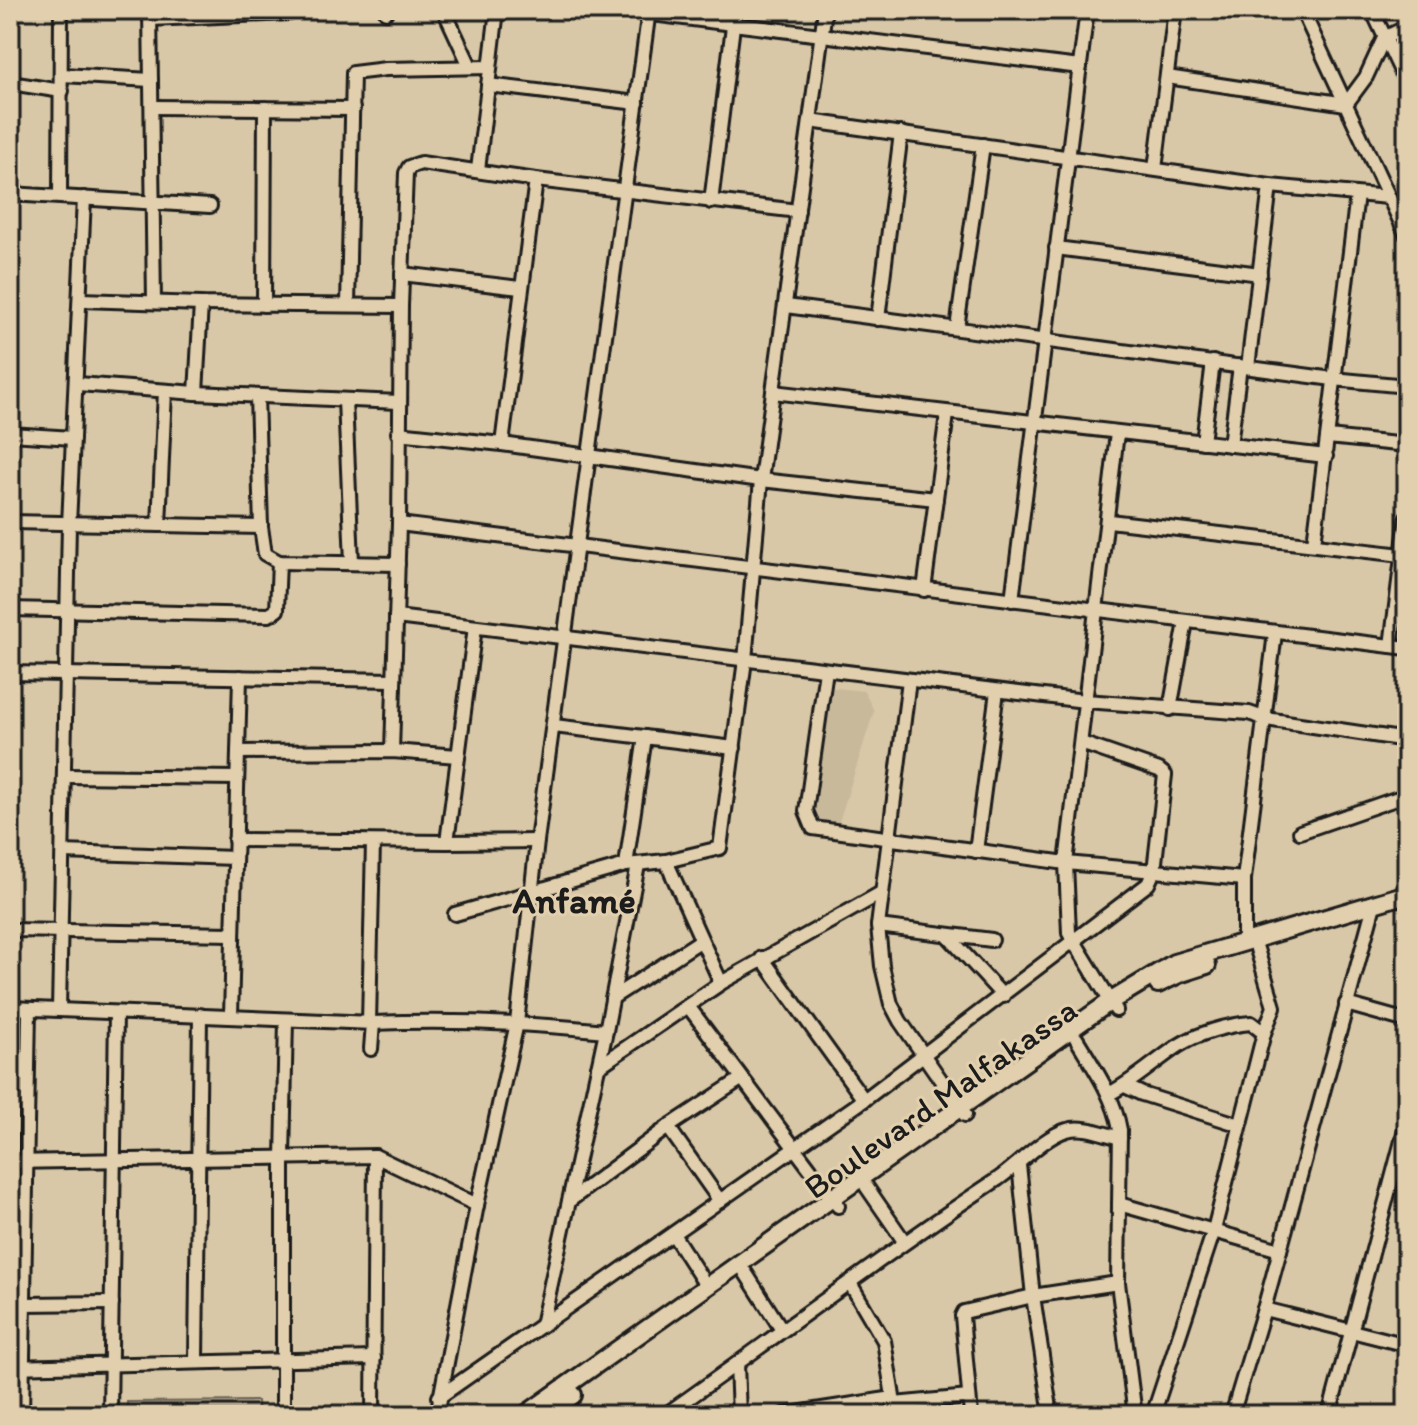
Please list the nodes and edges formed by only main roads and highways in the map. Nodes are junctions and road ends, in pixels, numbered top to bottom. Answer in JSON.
{"nodes":[{"id":1,"x":1407,"y":894,"type":"edge"},
{"id":2,"x":1407,"y":904,"type":"edge"},
{"id":3,"x":1372,"y":910,"type":"junction"},
{"id":4,"x":1114,"y":1005,"type":"junction"},
{"id":5,"x":963,"y":1111,"type":"junction"},
{"id":6,"x":835,"y":1202,"type":"junction"},
{"id":7,"x":525,"y":1415,"type":"edge"},
{"id":8,"x":545,"y":1415,"type":"edge"}],
"edges":[{"from":1,"to":3,"type":"main road"},
{"from":2,"to":3,"type":"main road","name":"Boulevard Malfakassa"},
{"from":3,"to":4,"type":"main road","name":"Boulevard Malfakassa"},
{"from":4,"to":5,"type":"main road","name":"Boulevard Malfakassa"},
{"from":4,"to":5,"type":"main road","name":"Boulevard Malfakassa"},
{"from":5,"to":6,"type":"main road","name":"Boulevard Malfakassa"},
{"from":5,"to":6,"type":"main road","name":"Boulevard Malfakassa"},
{"from":6,"to":7,"type":"main road","name":"Boulevard Malfakassa"},
{"from":6,"to":8,"type":"main road","name":"Boulevard Malfakassa"}]}
